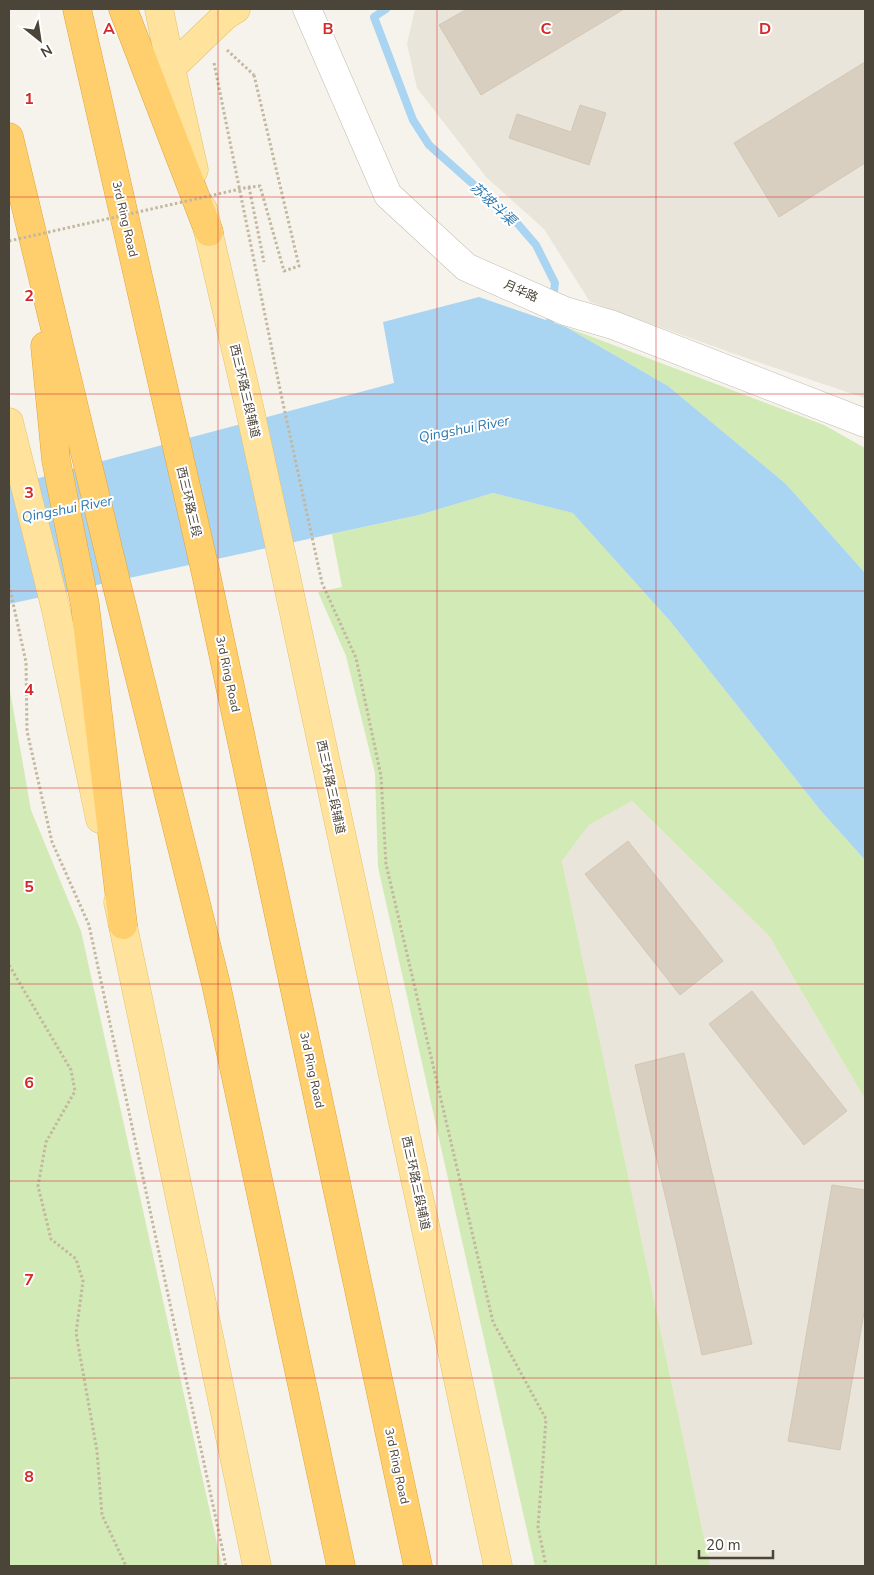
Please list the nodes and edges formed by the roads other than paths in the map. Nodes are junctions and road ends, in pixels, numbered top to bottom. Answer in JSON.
{"nodes":[{"id":1,"x":77,"y":9,"type":"edge"},
{"id":2,"x":123,"y":9,"type":"edge"},
{"id":3,"x":159,"y":9,"type":"edge"},
{"id":4,"x":236,"y":9,"type":"edge"},
{"id":5,"x":307,"y":9,"type":"edge"},
{"id":6,"x":171,"y":68,"type":"junction"},
{"id":7,"x":9,"y":137,"type":"edge"},
{"id":8,"x":209,"y":232,"type":"junction"},
{"id":9,"x":36,"y":252,"type":"junction"},
{"id":10,"x":9,"y":422,"type":"edge"},
{"id":11,"x":865,"y":423,"type":"edge"},
{"id":12,"x":172,"y":429,"type":"joint"},
{"id":13,"x":206,"y":574,"type":"joint"},
{"id":14,"x":123,"y":925,"type":"junction"},
{"id":15,"x":257,"y":1566,"type":"edge"},
{"id":16,"x":341,"y":1566,"type":"edge"},
{"id":17,"x":418,"y":1566,"type":"edge"},
{"id":18,"x":498,"y":1566,"type":"edge"}],
"edges":[{"from":1,"to":12,"type":"highway","name":"3rd Ring Road"},
{"from":2,"to":8,"type":"highway"},
{"from":3,"to":6,"type":"main road","name":"西三环路三段辅道"},
{"from":4,"to":6,"type":"main road"},
{"from":5,"to":11,"type":"street","name":"月华路"},
{"from":6,"to":8,"type":"main road","name":"西三环路三段辅道"},
{"from":7,"to":9,"type":"highway"},
{"from":8,"to":18,"type":"main road","name":"西三环路三段辅道"},
{"from":9,"to":14,"type":"highway"},
{"from":9,"to":16,"type":"highway"},
{"from":10,"to":14,"type":"main road"},
{"from":12,"to":13,"type":"highway","name":"西三环路三段"},
{"from":13,"to":17,"type":"highway","name":"3rd Ring Road"},
{"from":14,"to":15,"type":"main road"}]}
